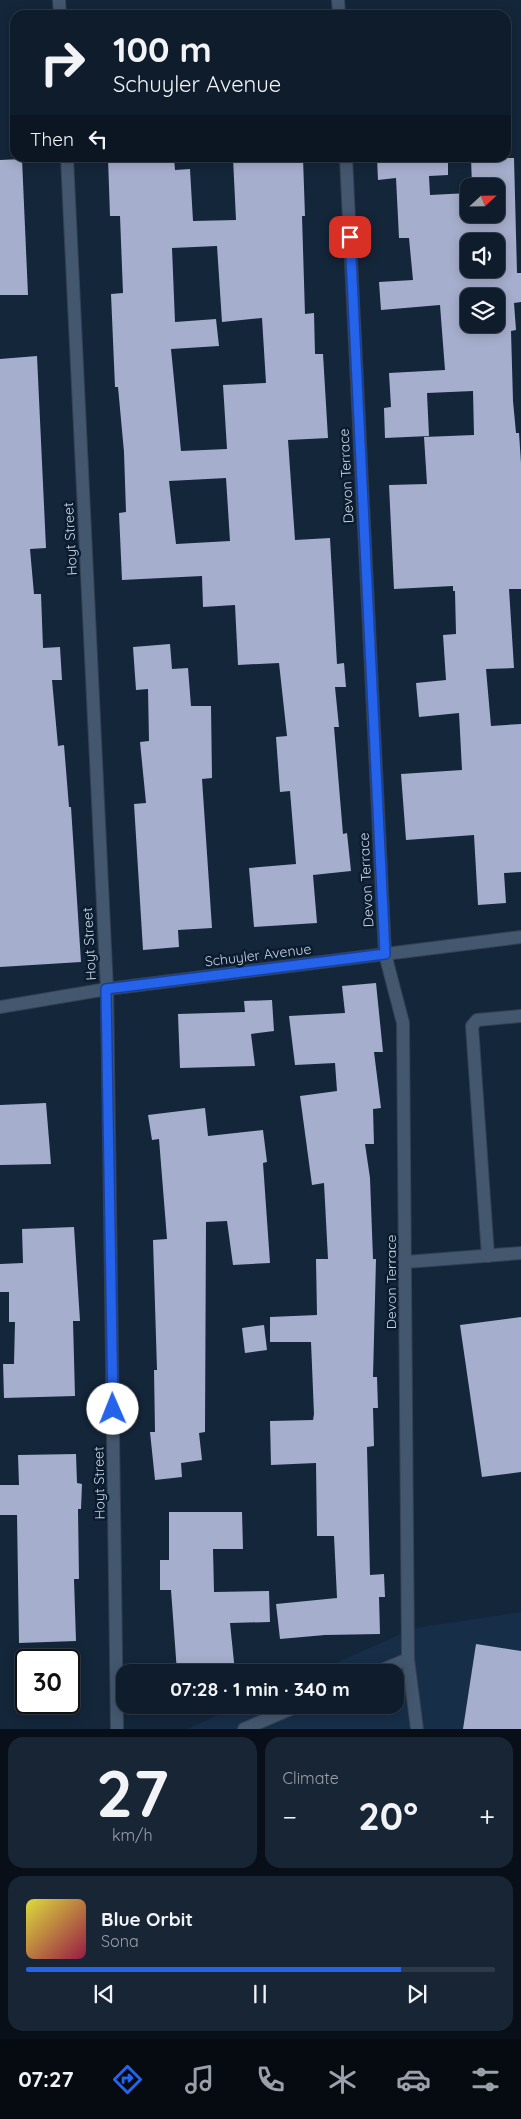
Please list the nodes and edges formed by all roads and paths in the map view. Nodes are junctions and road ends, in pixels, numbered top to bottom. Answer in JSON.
{"nodes":[{"id":1,"x":67,"y":162,"type":"edge"},
{"id":2,"x":346,"y":162,"type":"edge"},
{"id":3,"x":521,"y":937,"type":"edge"},
{"id":4,"x":385,"y":954,"type":"junction"},
{"id":5,"x":106,"y":989,"type":"junction"},
{"id":6,"x":0,"y":1007,"type":"edge"},
{"id":7,"x":521,"y":1016,"type":"edge"},
{"id":8,"x":521,"y":1254,"type":"edge"},
{"id":9,"x":488,"y":1256,"type":"junction"},
{"id":10,"x":406,"y":1262,"type":"junction"},
{"id":11,"x":408,"y":1660,"type":"junction"},
{"id":12,"x":398,"y":1664,"type":"edge"},
{"id":13,"x":279,"y":1714,"type":"edge"},
{"id":14,"x":117,"y":1729,"type":"edge"},
{"id":15,"x":244,"y":1729,"type":"edge"},
{"id":16,"x":417,"y":1729,"type":"edge"}],
"edges":[{"from":1,"to":5,"type":"street","name":"Hoyt Street"},
{"from":2,"to":4,"type":"street","name":"Devon Terrace"},
{"from":3,"to":4,"type":"street","name":"Schuyler Avenue"},
{"from":4,"to":5,"type":"street","name":"Schuyler Avenue"},
{"from":4,"to":10,"type":"street","name":"Devon Terrace"},
{"from":5,"to":6,"type":"street","name":"Schuyler Avenue"},
{"from":5,"to":14,"type":"street","name":"Hoyt Street"},
{"from":7,"to":9,"type":"street"},
{"from":8,"to":9,"type":"street"},
{"from":9,"to":10,"type":"street"},
{"from":10,"to":11,"type":"street","name":"Devon Terrace"},
{"from":11,"to":12,"type":"street"},
{"from":11,"to":16,"type":"street","name":"Devon Terrace"},
{"from":13,"to":15,"type":"street"}]}
